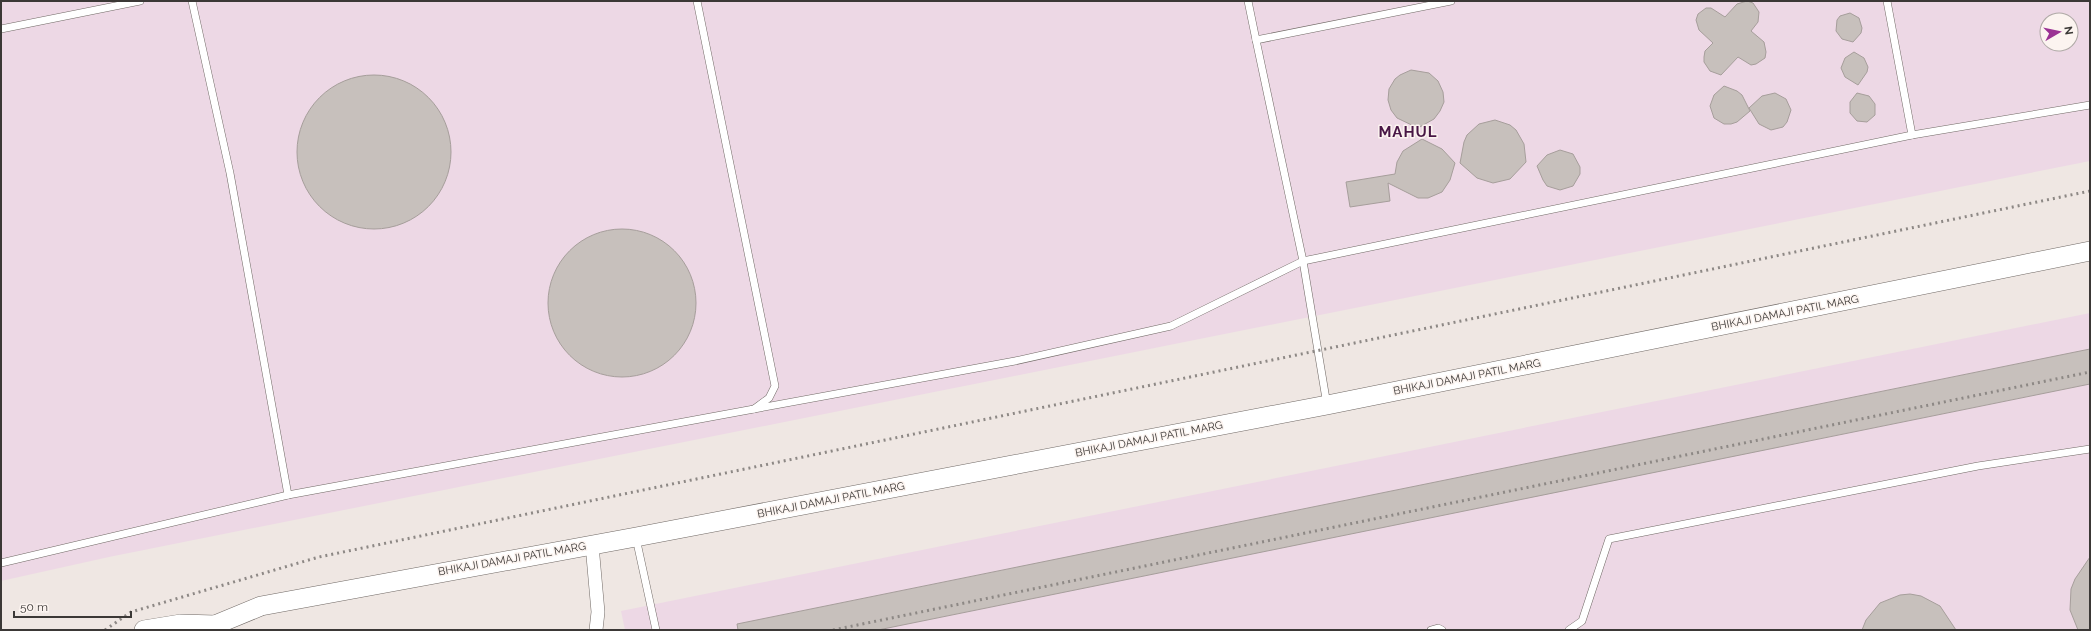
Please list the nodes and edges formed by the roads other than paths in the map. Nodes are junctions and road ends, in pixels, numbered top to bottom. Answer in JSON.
{"nodes":[{"id":1,"x":140,"y":1,"type":"edge"},
{"id":2,"x":192,"y":1,"type":"edge"},
{"id":3,"x":697,"y":1,"type":"edge"},
{"id":4,"x":1248,"y":1,"type":"edge"},
{"id":5,"x":1451,"y":1,"type":"edge"},
{"id":6,"x":1887,"y":1,"type":"edge"},
{"id":7,"x":1,"y":29,"type":"edge"},
{"id":8,"x":1256,"y":40,"type":"junction"},
{"id":9,"x":2090,"y":105,"type":"edge"},
{"id":10,"x":1912,"y":135,"type":"junction"},
{"id":11,"x":2090,"y":251,"type":"edge"},
{"id":12,"x":1303,"y":261,"type":"junction"},
{"id":13,"x":1327,"y":405,"type":"junction"},
{"id":14,"x":754,"y":409,"type":"junction"},
{"id":15,"x":2090,"y":449,"type":"edge"},
{"id":16,"x":288,"y":495,"type":"junction"},
{"id":17,"x":636,"y":538,"type":"junction"},
{"id":18,"x":592,"y":544,"type":"junction"},
{"id":19,"x":1,"y":563,"type":"edge"},
{"id":20,"x":213,"y":628,"type":"edge"},
{"id":21,"x":144,"y":630,"type":"edge"},
{"id":22,"x":596,"y":630,"type":"edge"},
{"id":23,"x":656,"y":630,"type":"edge"},
{"id":24,"x":1432,"y":630,"type":"edge"},
{"id":25,"x":1442,"y":630,"type":"edge"},
{"id":26,"x":1569,"y":630,"type":"edge"}],
"edges":[{"from":1,"to":7,"type":"lane"},
{"from":2,"to":16,"type":"lane"},
{"from":3,"to":14,"type":"lane"},
{"from":4,"to":8,"type":"lane"},
{"from":5,"to":8,"type":"lane"},
{"from":6,"to":10,"type":"lane"},
{"from":8,"to":12,"type":"lane"},
{"from":9,"to":10,"type":"lane"},
{"from":10,"to":12,"type":"lane"},
{"from":11,"to":13,"type":"street","name":"BHIKAJI DAMAJI PATIL MARG"},
{"from":12,"to":13,"type":"lane"},
{"from":12,"to":14,"type":"lane"},
{"from":13,"to":17,"type":"street","name":"BHIKAJI DAMAJI PATIL MARG"},
{"from":14,"to":16,"type":"lane"},
{"from":15,"to":26,"type":"lane"},
{"from":16,"to":19,"type":"lane"},
{"from":17,"to":18,"type":"street","name":"BHIKAJI DAMAJI PATIL MARG"},
{"from":17,"to":23,"type":"lane"},
{"from":18,"to":20,"type":"street","name":"BHIKAJI DAMAJI PATIL MARG"},
{"from":18,"to":22,"type":"street"},
{"from":20,"to":21,"type":"street"},
{"from":24,"to":25,"type":"lane"}]}
